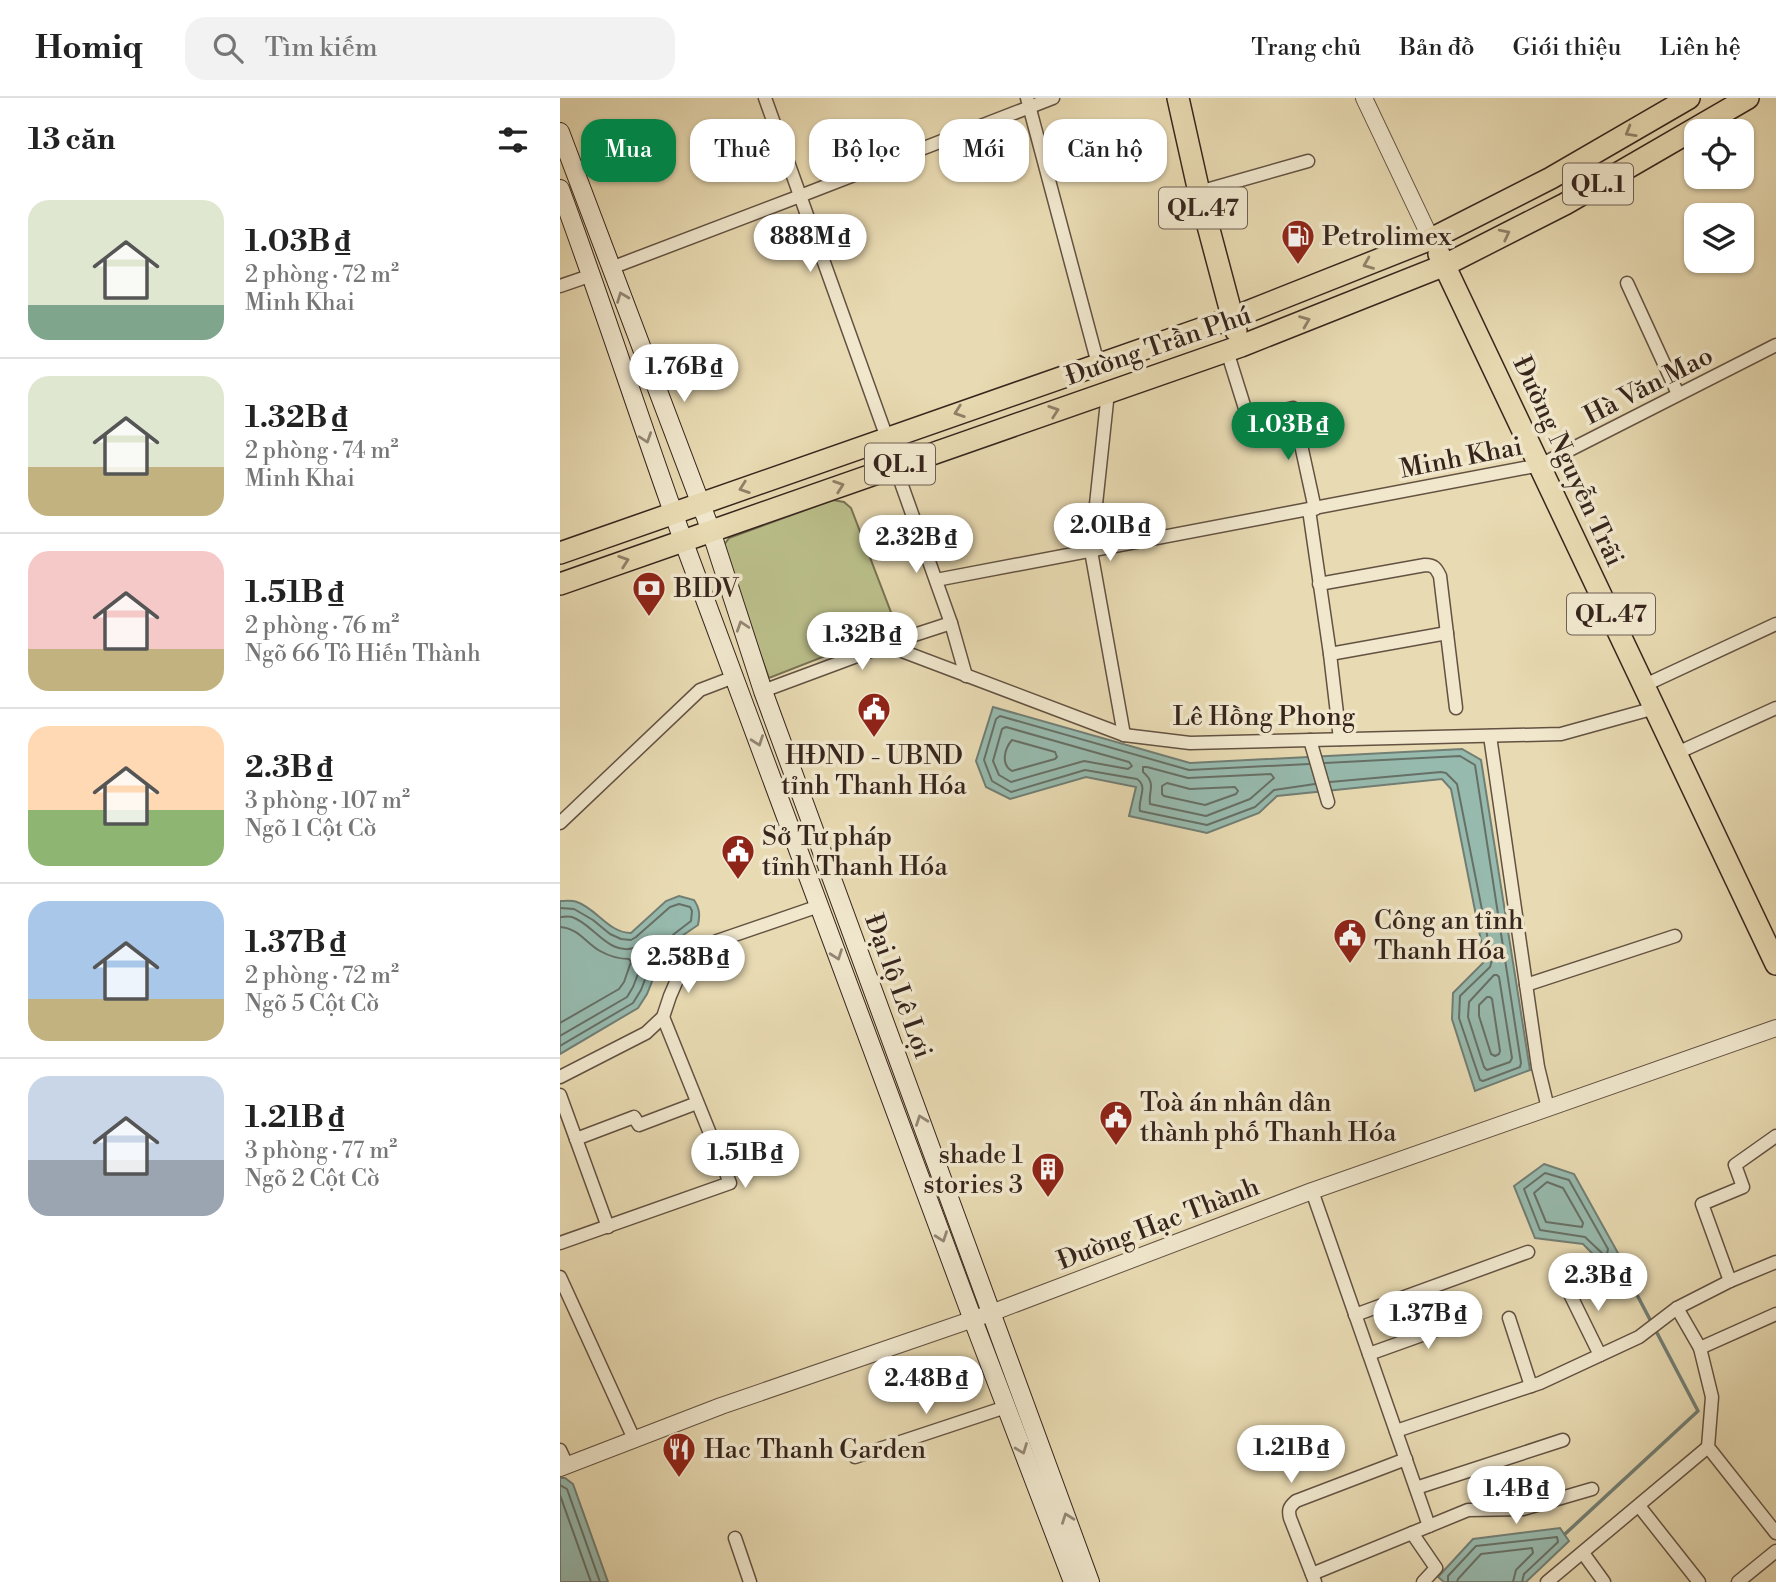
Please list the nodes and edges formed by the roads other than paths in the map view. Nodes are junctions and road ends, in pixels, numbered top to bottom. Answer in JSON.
{"nodes":[{"id":1,"x":765,"y":98,"type":"edge"},
{"id":2,"x":1053,"y":98,"type":"edge"},
{"id":3,"x":1178,"y":98,"type":"edge"},
{"id":4,"x":1364,"y":98,"type":"edge"},
{"id":5,"x":1748,"y":98,"type":"edge"},
{"id":6,"x":1686,"y":99,"type":"edge"},
{"id":7,"x":1028,"y":103,"type":"edge"},
{"id":8,"x":560,"y":132,"type":"edge"},
{"id":9,"x":1308,"y":161,"type":"dead end"},
{"id":10,"x":560,"y":189,"type":"edge"},
{"id":11,"x":1199,"y":192,"type":"junction"},
{"id":12,"x":800,"y":197,"type":"junction"},
{"id":13,"x":1431,"y":239,"type":"junction"},
{"id":14,"x":1445,"y":265,"type":"junction"},
{"id":15,"x":611,"y":268,"type":"junction"},
{"id":16,"x":592,"y":275,"type":"junction"},
{"id":17,"x":1627,"y":284,"type":"dead end"},
{"id":18,"x":560,"y":286,"type":"edge"},
{"id":19,"x":1232,"y":318,"type":"junction"},
{"id":20,"x":1776,"y":345,"type":"edge"},
{"id":21,"x":1234,"y":349,"type":"junction"},
{"id":22,"x":1098,"y":364,"type":"junction"},
{"id":23,"x":1108,"y":392,"type":"junction"},
{"id":24,"x":1678,"y":394,"type":"junction"},
{"id":25,"x":887,"y":438,"type":"junction"},
{"id":26,"x":1540,"y":465,"type":"junction"},
{"id":27,"x":895,"y":466,"type":"junction"},
{"id":28,"x":701,"y":503,"type":"junction"},
{"id":29,"x":1312,"y":509,"type":"junction"},
{"id":30,"x":673,"y":513,"type":"junction"},
{"id":31,"x":711,"y":531,"type":"junction"},
{"id":32,"x":683,"y":540,"type":"junction"},
{"id":33,"x":1091,"y":551,"type":"junction"},
{"id":34,"x":560,"y":553,"type":"edge"},
{"id":35,"x":936,"y":580,"type":"junction"},
{"id":36,"x":560,"y":584,"type":"edge"},
{"id":37,"x":1319,"y":584,"type":"junction"},
{"id":38,"x":951,"y":623,"type":"junction"},
{"id":39,"x":1776,"y":624,"type":"edge"},
{"id":40,"x":1447,"y":633,"type":"junction"},
{"id":41,"x":886,"y":645,"type":"junction"},
{"id":42,"x":1330,"y":654,"type":"junction"},
{"id":43,"x":966,"y":676,"type":"junction"},
{"id":44,"x":734,"y":677,"type":"junction"},
{"id":45,"x":1645,"y":685,"type":"junction"},
{"id":46,"x":763,"y":691,"type":"junction"},
{"id":47,"x":1456,"y":708,"type":"dead end"},
{"id":48,"x":1655,"y":708,"type":"junction"},
{"id":49,"x":1776,"y":708,"type":"edge"},
{"id":50,"x":1124,"y":735,"type":"junction"},
{"id":51,"x":1490,"y":736,"type":"junction"},
{"id":52,"x":1340,"y":739,"type":"junction"},
{"id":53,"x":1310,"y":740,"type":"junction"},
{"id":54,"x":1677,"y":753,"type":"junction"},
{"id":55,"x":1328,"y":802,"type":"dead end"},
{"id":56,"x":560,"y":822,"type":"edge"},
{"id":57,"x":819,"y":906,"type":"junction"},
{"id":58,"x":1675,"y":936,"type":"dead end"},
{"id":59,"x":1774,"y":956,"type":"edge"},
{"id":60,"x":1526,"y":985,"type":"junction"},
{"id":61,"x":872,"y":987,"type":"junction"},
{"id":62,"x":852,"y":995,"type":"junction"},
{"id":63,"x":663,"y":1017,"type":"junction"},
{"id":64,"x":1776,"y":1028,"type":"edge"},
{"id":65,"x":560,"y":1077,"type":"edge"},
{"id":66,"x":560,"y":1095,"type":"edge"},
{"id":67,"x":697,"y":1103,"type":"junction"},
{"id":68,"x":1548,"y":1108,"type":"junction"},
{"id":69,"x":1776,"y":1136,"type":"edge"},
{"id":70,"x":576,"y":1139,"type":"junction"},
{"id":71,"x":1311,"y":1191,"type":"junction"},
{"id":72,"x":608,"y":1227,"type":"junction"},
{"id":73,"x":560,"y":1243,"type":"edge"},
{"id":74,"x":1528,"y":1252,"type":"dead end"},
{"id":75,"x":1776,"y":1262,"type":"edge"},
{"id":76,"x":560,"y":1277,"type":"edge"},
{"id":77,"x":1730,"y":1281,"type":"junction"},
{"id":78,"x":1566,"y":1286,"type":"dead end"},
{"id":79,"x":1677,"y":1308,"type":"junction"},
{"id":80,"x":991,"y":1313,"type":"junction"},
{"id":81,"x":1776,"y":1314,"type":"edge"},
{"id":82,"x":1355,"y":1315,"type":"junction"},
{"id":83,"x":1475,"y":1317,"type":"dead end"},
{"id":84,"x":1509,"y":1318,"type":"dead end"},
{"id":85,"x":973,"y":1320,"type":"junction"},
{"id":86,"x":1700,"y":1348,"type":"junction"},
{"id":87,"x":1369,"y":1354,"type":"junction"},
{"id":88,"x":1600,"y":1355,"type":"junction"},
{"id":89,"x":1531,"y":1386,"type":"junction"},
{"id":90,"x":1006,"y":1407,"type":"junction"},
{"id":91,"x":1396,"y":1431,"type":"junction"},
{"id":92,"x":634,"y":1439,"type":"junction"},
{"id":93,"x":1563,"y":1440,"type":"dead end"},
{"id":94,"x":1708,"y":1447,"type":"junction"},
{"id":95,"x":855,"y":1457,"type":"dead end"},
{"id":96,"x":1406,"y":1459,"type":"junction"},
{"id":97,"x":562,"y":1461,"type":"edge"},
{"id":98,"x":1416,"y":1488,"type":"junction"},
{"id":99,"x":1592,"y":1489,"type":"dead end"},
{"id":100,"x":1639,"y":1506,"type":"junction"},
{"id":101,"x":1429,"y":1525,"type":"junction"},
{"id":102,"x":1412,"y":1533,"type":"junction"},
{"id":103,"x":1776,"y":1533,"type":"edge"},
{"id":104,"x":735,"y":1538,"type":"dead end"},
{"id":105,"x":1776,"y":1551,"type":"edge"},
{"id":106,"x":1583,"y":1553,"type":"junction"},
{"id":107,"x":1313,"y":1578,"type":"edge"},
{"id":108,"x":750,"y":1582,"type":"edge"},
{"id":109,"x":1073,"y":1582,"type":"edge"},
{"id":110,"x":1090,"y":1582,"type":"edge"},
{"id":111,"x":1423,"y":1582,"type":"edge"},
{"id":112,"x":1546,"y":1582,"type":"edge"},
{"id":113,"x":1604,"y":1582,"type":"edge"},
{"id":114,"x":1699,"y":1582,"type":"edge"},
{"id":115,"x":1738,"y":1582,"type":"edge"}],
"edges":[{"from":1,"to":12,"type":"street"},
{"from":2,"to":7,"type":"street"},
{"from":3,"to":11,"type":"highway","number":"QL.47"},
{"from":4,"to":13,"type":"street","name":"Đường Nguyễn Trãi"},
{"from":14,"to":5,"type":"highway","name":"Đường Trần Phú","number":"QL.1","one_way":true},
{"from":6,"to":13,"type":"highway","name":"Đường Trần Phú","number":"QL.1","one_way":true},
{"from":7,"to":12,"type":"street"},
{"from":7,"to":22,"type":"street"},
{"from":8,"to":15,"type":"main road","name":"Đại lộ Lê Lợi"},
{"from":9,"to":11,"type":"street"},
{"from":10,"to":16,"type":"main road","name":"Đại lộ Lê Lợi"},
{"from":11,"to":19,"type":"highway","number":"QL.47"},
{"from":12,"to":15,"type":"street"},
{"from":12,"to":25,"type":"street"},
{"from":13,"to":14,"type":"highway","name":"Đường Nguyễn Trãi","number":"QL.47"},
{"from":13,"to":19,"type":"highway","name":"Đường Trần Phú","number":"QL.1","one_way":true},
{"from":21,"to":14,"type":"highway","name":"Đường Trần Phú","number":"QL.1","one_way":true},
{"from":14,"to":26,"type":"highway","name":"Đường Nguyễn Trãi","number":"QL.47"},
{"from":28,"to":15,"type":"main road","name":"Đại lộ Lê Lợi","one_way":true},
{"from":16,"to":18,"type":"street"},
{"from":16,"to":30,"type":"main road","name":"Đại lộ Lê Lợi","one_way":true},
{"from":17,"to":24,"type":"street"},
{"from":19,"to":21,"type":"highway","number":"QL.47"},
{"from":19,"to":22,"type":"highway","name":"Đường Trần Phú","number":"QL.1"},
{"from":20,"to":24,"type":"street","name":"Hà Văn Mao"},
{"from":21,"to":23,"type":"highway","name":"Đường Trần Phú","number":"QL.1"},
{"from":21,"to":29,"type":"street"},
{"from":22,"to":23,"type":"highway"},
{"from":22,"to":25,"type":"highway","name":"Đường Trần Phú","number":"QL.1","one_way":true},
{"from":27,"to":23,"type":"highway","name":"Đường Trần Phú","number":"QL.1","one_way":true},
{"from":23,"to":33,"type":"street"},
{"from":24,"to":26,"type":"street","name":"Hà Văn Mao"},
{"from":25,"to":28,"type":"highway","name":"Đường Trần Phú","number":"QL.1","one_way":true},
{"from":26,"to":29,"type":"street","name":"Minh Khai"},
{"from":26,"to":45,"type":"highway","name":"Đường Nguyễn Trãi","number":"QL.47"},
{"from":31,"to":27,"type":"highway","name":"Đường Trần Phú","number":"QL.1","one_way":true},
{"from":27,"to":35,"type":"street"},
{"from":28,"to":30,"type":"highway","name":"Đường Trần Phú","number":"QL.1"},
{"from":28,"to":31,"type":"main road","name":"Đại lộ Lê Lợi"},
{"from":29,"to":33,"type":"street","name":"Minh Khai"},
{"from":29,"to":37,"type":"street"},
{"from":30,"to":32,"type":"main road","name":"Đại lộ Lê Lợi"},
{"from":30,"to":34,"type":"highway","name":"Đường Trần Phú","number":"QL.1"},
{"from":31,"to":32,"type":"highway","name":"Đường Trần Phú","number":"QL.1"},
{"from":46,"to":31,"type":"main road","name":"Đại lộ Lê Lợi","one_way":true},
{"from":36,"to":32,"type":"highway","name":"Đường Trần Phú","number":"QL.1","one_way":true},
{"from":32,"to":44,"type":"main road","name":"Đại lộ Lê Lợi"},
{"from":33,"to":35,"type":"street","name":"Minh Khai"},
{"from":33,"to":50,"type":"street"},
{"from":35,"to":38,"type":"street"},
{"from":37,"to":40,"type":"street"},
{"from":37,"to":42,"type":"street"},
{"from":38,"to":41,"type":"street"},
{"from":38,"to":43,"type":"street"},
{"from":39,"to":45,"type":"street"},
{"from":40,"to":42,"type":"street"},
{"from":40,"to":47,"type":"street"},
{"from":41,"to":43,"type":"street","name":"Lê Hồng Phong"},
{"from":41,"to":46,"type":"street"},
{"from":42,"to":52,"type":"street"},
{"from":43,"to":50,"type":"street","name":"Lê Hồng Phong"},
{"from":44,"to":56,"type":"street"},
{"from":44,"to":57,"type":"main road","name":"Đại lộ Lê Lợi","one_way":true},
{"from":45,"to":48,"type":"highway","name":"Đường Nguyễn Trãi","number":"QL.47"},
{"from":46,"to":61,"type":"main road","name":"Đại lộ Lê Lợi"},
{"from":48,"to":51,"type":"street","name":"Lê Hồng Phong"},
{"from":48,"to":54,"type":"highway","name":"Đường Nguyễn Trãi","number":"QL.47"},
{"from":49,"to":54,"type":"street"},
{"from":50,"to":53,"type":"street","name":"Lê Hồng Phong"},
{"from":51,"to":52,"type":"street","name":"Lê Hồng Phong"},
{"from":51,"to":60,"type":"street"},
{"from":52,"to":53,"type":"street","name":"Lê Hồng Phong"},
{"from":53,"to":55,"type":"street"},
{"from":54,"to":59,"type":"highway","name":"Đường Nguyễn Trãi","number":"QL.47"},
{"from":57,"to":62,"type":"main road","name":"Đại lộ Lê Lợi","one_way":true},
{"from":57,"to":63,"type":"street"},
{"from":58,"to":60,"type":"street"},
{"from":60,"to":68,"type":"street"},
{"from":61,"to":62,"type":"main road"},
{"from":80,"to":61,"type":"main road","name":"Đại lộ Lê Lợi","one_way":true},
{"from":62,"to":85,"type":"main road","name":"Đại lộ Lê Lợi","one_way":true},
{"from":63,"to":65,"type":"street"},
{"from":63,"to":67,"type":"street"},
{"from":64,"to":68,"type":"street","name":"Đường Hạc Thành"},
{"from":66,"to":70,"type":"street"},
{"from":67,"to":70,"type":"street"},
{"from":67,"to":72,"type":"street"},
{"from":68,"to":71,"type":"street","name":"Đường Hạc Thành"},
{"from":69,"to":77,"type":"street"},
{"from":70,"to":72,"type":"street"},
{"from":71,"to":80,"type":"street","name":"Đường Hạc Thành"},
{"from":71,"to":82,"type":"street"},
{"from":72,"to":73,"type":"street"},
{"from":74,"to":82,"type":"street"},
{"from":75,"to":77,"type":"street"},
{"from":76,"to":92,"type":"street"},
{"from":77,"to":79,"type":"street"},
{"from":78,"to":88,"type":"street"},
{"from":79,"to":86,"type":"street"},
{"from":79,"to":88,"type":"street"},
{"from":80,"to":85,"type":"street","name":"Đường Hạc Thành"},
{"from":110,"to":80,"type":"main road","name":"Đại lộ Lê Lợi","one_way":true},
{"from":81,"to":86,"type":"street"},
{"from":82,"to":87,"type":"street"},
{"from":83,"to":87,"type":"street"},
{"from":84,"to":89,"type":"street"},
{"from":85,"to":90,"type":"main road","name":"Đại lộ Lê Lợi"},
{"from":85,"to":92,"type":"street","name":"Đường Hạc Thành"},
{"from":86,"to":94,"type":"street"},
{"from":87,"to":91,"type":"street"},
{"from":88,"to":89,"type":"street"},
{"from":89,"to":91,"type":"street"},
{"from":90,"to":95,"type":"street"},
{"from":90,"to":109,"type":"main road","name":"Đại lộ Lê Lợi","one_way":true},
{"from":91,"to":96,"type":"street"},
{"from":92,"to":97,"type":"street","name":"Đường Hạc Thành"},
{"from":93,"to":98,"type":"street"},
{"from":94,"to":100,"type":"street"},
{"from":94,"to":103,"type":"street"},
{"from":96,"to":98,"type":"street"},
{"from":96,"to":107,"type":"street"},
{"from":98,"to":101,"type":"street"},
{"from":99,"to":101,"type":"street"},
{"from":100,"to":106,"type":"street"},
{"from":100,"to":114,"type":"street"},
{"from":101,"to":102,"type":"street"},
{"from":102,"to":107,"type":"street"},
{"from":102,"to":111,"type":"street"},
{"from":104,"to":108,"type":"street"},
{"from":105,"to":115,"type":"street"},
{"from":106,"to":112,"type":"street"},
{"from":106,"to":113,"type":"street"}]}
